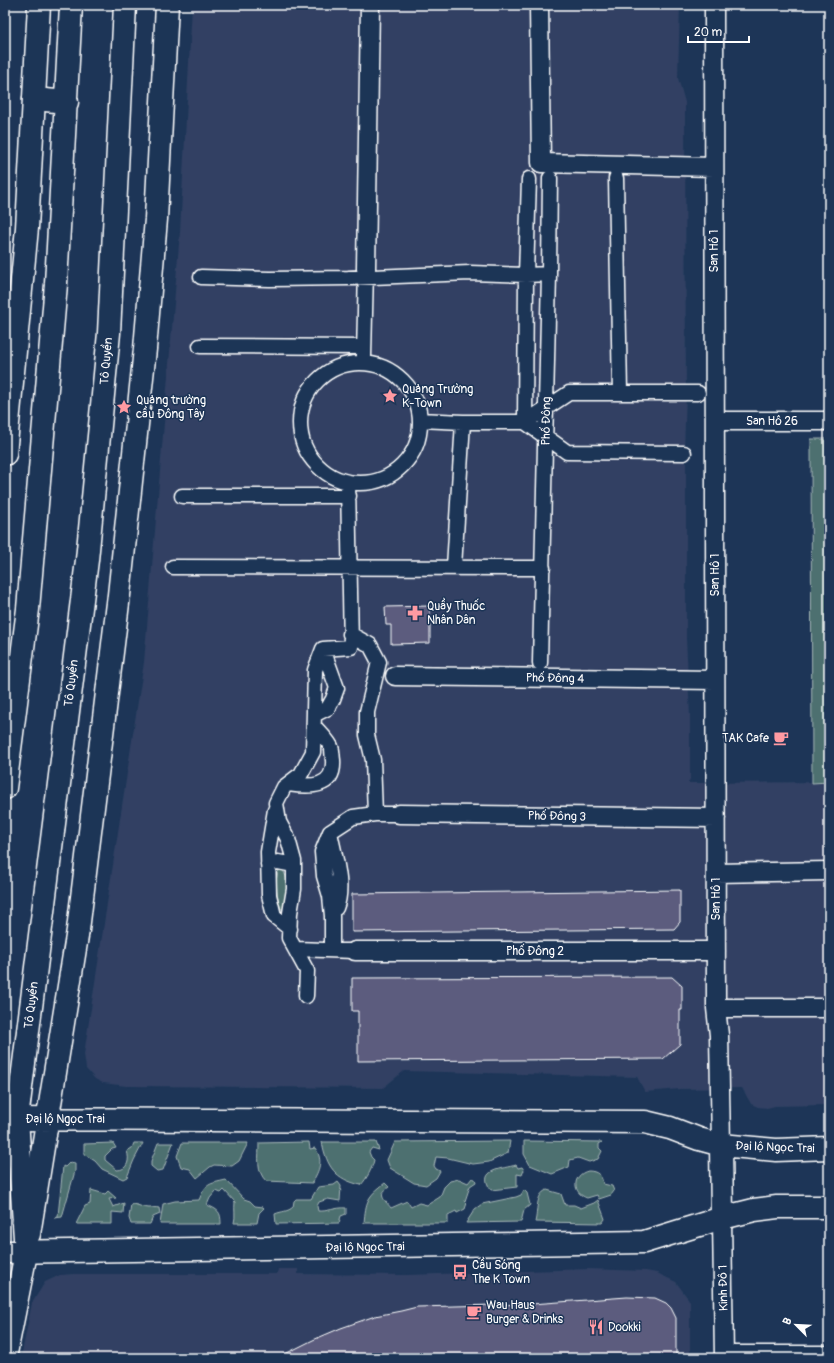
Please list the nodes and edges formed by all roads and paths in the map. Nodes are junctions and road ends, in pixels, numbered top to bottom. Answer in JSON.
{"nodes":[{"id":1,"x":39,"y":5,"type":"edge"},
{"id":2,"x":71,"y":5,"type":"edge"},
{"id":3,"x":125,"y":5,"type":"edge"},
{"id":4,"x":167,"y":5,"type":"edge"},
{"id":5,"x":370,"y":5,"type":"edge"},
{"id":6,"x":539,"y":5,"type":"edge"},
{"id":7,"x":714,"y":5,"type":"edge"},
{"id":8,"x":34,"y":99,"type":"junction"},
{"id":9,"x":67,"y":102,"type":"junction"},
{"id":10,"x":714,"y":167,"type":"junction"},
{"id":11,"x":550,"y":178,"type":"dead end"},
{"id":12,"x":616,"y":178,"type":"dead end"},
{"id":13,"x":529,"y":179,"type":"dead end"},
{"id":14,"x":366,"y":273,"type":"junction"},
{"id":15,"x":549,"y":274,"type":"junction"},
{"id":16,"x":526,"y":275,"type":"junction"},
{"id":17,"x":201,"y":277,"type":"dead end"},
{"id":18,"x":200,"y":346,"type":"dead end"},
{"id":19,"x":364,"y":347,"type":"junction"},
{"id":20,"x":363,"y":362,"type":"junction"},
{"id":21,"x":620,"y":393,"type":"junction"},
{"id":22,"x":698,"y":393,"type":"dead end"},
{"id":23,"x":546,"y":408,"type":"junction"},
{"id":24,"x":420,"y":420,"type":"junction"},
{"id":25,"x":715,"y":421,"type":"junction"},
{"id":26,"x":829,"y":421,"type":"edge"},
{"id":27,"x":463,"y":422,"type":"junction"},
{"id":28,"x":525,"y":422,"type":"junction"},
{"id":29,"x":546,"y":437,"type":"junction"},
{"id":30,"x":684,"y":453,"type":"dead end"},
{"id":31,"x":5,"y":454,"type":"edge"},
{"id":32,"x":348,"y":482,"type":"junction"},
{"id":33,"x":182,"y":496,"type":"dead end"},
{"id":34,"x":349,"y":496,"type":"junction"},
{"id":35,"x":172,"y":567,"type":"dead end"},
{"id":36,"x":454,"y":567,"type":"junction"},
{"id":37,"x":350,"y":568,"type":"junction"},
{"id":38,"x":543,"y":568,"type":"junction"},
{"id":39,"x":350,"y":634,"type":"junction"},
{"id":40,"x":323,"y":649,"type":"junction"},
{"id":41,"x":540,"y":663,"type":"dead end"},
{"id":42,"x":376,"y":675,"type":"junction"},
{"id":43,"x":395,"y":676,"type":"joint"},
{"id":44,"x":715,"y":680,"type":"junction"},
{"id":45,"x":314,"y":720,"type":"junction"},
{"id":46,"x":288,"y":784,"type":"junction"},
{"id":47,"x":5,"y":788,"type":"edge"},
{"id":48,"x":276,"y":803,"type":"junction"},
{"id":49,"x":375,"y":814,"type":"junction"},
{"id":50,"x":399,"y":814,"type":"joint"},
{"id":51,"x":716,"y":818,"type":"junction"},
{"id":52,"x":268,"y":864,"type":"junction"},
{"id":53,"x":294,"y":865,"type":"junction"},
{"id":54,"x":829,"y":871,"type":"edge"},
{"id":55,"x":716,"y":873,"type":"junction"},
{"id":56,"x":290,"y":929,"type":"junction"},
{"id":57,"x":295,"y":948,"type":"junction"},
{"id":58,"x":332,"y":950,"type":"junction"},
{"id":59,"x":355,"y":951,"type":"joint"},
{"id":60,"x":716,"y":951,"type":"junction"},
{"id":61,"x":306,"y":996,"type":"dead end"},
{"id":62,"x":716,"y":1008,"type":"junction"},
{"id":63,"x":829,"y":1008,"type":"edge"},
{"id":64,"x":11,"y":1119,"type":"edge"},
{"id":65,"x":48,"y":1119,"type":"junction"},
{"id":66,"x":721,"y":1145,"type":"junction"},
{"id":67,"x":829,"y":1148,"type":"edge"},
{"id":68,"x":829,"y":1207,"type":"edge"},
{"id":69,"x":722,"y":1218,"type":"junction"},
{"id":70,"x":15,"y":1253,"type":"edge"},
{"id":71,"x":829,"y":1355,"type":"edge"},
{"id":72,"x":724,"y":1357,"type":"edge"},
{"id":73,"x":5,"y":1358,"type":"edge"}],
"edges":[{"from":1,"to":8,"type":"main road"},
{"from":2,"to":9,"type":"main road"},
{"from":3,"to":64,"type":"main road","name":"Tô Quyền"},
{"from":4,"to":65,"type":"main road"},
{"from":5,"to":14,"type":"street"},
{"from":6,"to":10,"type":"street"},
{"from":7,"to":10,"type":"street","name":"San Hô 1"},
{"from":8,"to":9,"type":"main road"},
{"from":8,"to":31,"type":"main road"},
{"from":9,"to":47,"type":"main road"},
{"from":10,"to":25,"type":"street","name":"San Hô 1"},
{"from":11,"to":15,"type":"street","name":"Phố Đông"},
{"from":12,"to":21,"type":"street"},
{"from":13,"to":16,"type":"street"},
{"from":14,"to":16,"type":"street"},
{"from":14,"to":17,"type":"street"},
{"from":14,"to":19,"type":"street"},
{"from":15,"to":16,"type":"street"},
{"from":15,"to":23,"type":"street","name":"Phố Đông"},
{"from":16,"to":28,"type":"street"},
{"from":18,"to":19,"type":"street"},
{"from":19,"to":20,"type":"street"},
{"from":20,"to":24,"type":"street"},
{"from":20,"to":32,"type":"street"},
{"from":21,"to":22,"type":"street"},
{"from":21,"to":23,"type":"street"},
{"from":23,"to":28,"type":"street"},
{"from":23,"to":29,"type":"street","name":"Phố Đông"},
{"from":24,"to":27,"type":"street"},
{"from":24,"to":32,"type":"street"},
{"from":25,"to":26,"type":"street","name":"San Hô 26"},
{"from":25,"to":44,"type":"street","name":"San Hô 1"},
{"from":27,"to":28,"type":"street"},
{"from":27,"to":36,"type":"street"},
{"from":28,"to":29,"type":"street"},
{"from":29,"to":30,"type":"street"},
{"from":29,"to":38,"type":"street","name":"Phố Đông"},
{"from":32,"to":34,"type":"street"},
{"from":33,"to":34,"type":"street"},
{"from":34,"to":37,"type":"street"},
{"from":35,"to":37,"type":"street"},
{"from":36,"to":37,"type":"street"},
{"from":36,"to":38,"type":"street"},
{"from":37,"to":39,"type":"street"},
{"from":38,"to":41,"type":"street","name":"Phố Đông"},
{"from":39,"to":40,"type":"street"},
{"from":39,"to":42,"type":"street"},
{"from":40,"to":45,"type":"street"},
{"from":40,"to":45,"type":"street"},
{"from":42,"to":43,"type":"street"},
{"from":42,"to":49,"type":"street"},
{"from":43,"to":44,"type":"street","name":"Phố Đông 4"},
{"from":44,"to":51,"type":"street","name":"San Hô 1"},
{"from":45,"to":46,"type":"street"},
{"from":45,"to":46,"type":"street"},
{"from":46,"to":48,"type":"street"},
{"from":48,"to":52,"type":"street"},
{"from":48,"to":53,"type":"street"},
{"from":49,"to":50,"type":"street"},
{"from":49,"to":58,"type":"street"},
{"from":50,"to":51,"type":"street","name":"Phố Đông 3"},
{"from":51,"to":55,"type":"street","name":"San Hô 1"},
{"from":52,"to":53,"type":"street"},
{"from":52,"to":56,"type":"street"},
{"from":53,"to":56,"type":"street"},
{"from":54,"to":55,"type":"street"},
{"from":55,"to":60,"type":"street","name":"San Hô 1"},
{"from":56,"to":57,"type":"street"},
{"from":57,"to":58,"type":"street"},
{"from":57,"to":61,"type":"street"},
{"from":58,"to":59,"type":"street"},
{"from":59,"to":60,"type":"street","name":"Phố Đông 2"},
{"from":60,"to":62,"type":"street","name":"San Hô 1"},
{"from":62,"to":63,"type":"street"},
{"from":62,"to":66,"type":"street","name":"San Hô 1"},
{"from":64,"to":65,"type":"main road","name":"Đại lộ Ngọc Trai"},
{"from":64,"to":70,"type":"main road","name":"Tô Quyền"},
{"from":65,"to":66,"type":"main road","name":"Đại lộ Ngọc Trai"},
{"from":65,"to":70,"type":"main road"},
{"from":66,"to":67,"type":"main road","name":"Đại lộ Ngọc Trai"},
{"from":66,"to":69,"type":"main road","name":"Đại lộ Ngọc Trai"},
{"from":68,"to":69,"type":"main road","name":"Đại lộ Ngọc Trai"},
{"from":69,"to":70,"type":"main road","name":"Đại lộ Ngọc Trai"},
{"from":69,"to":72,"type":"street","name":"Kinh Đô 1"},
{"from":70,"to":73,"type":"main road","name":"Tô Quyền"},
{"from":71,"to":72,"type":"street"}]}
